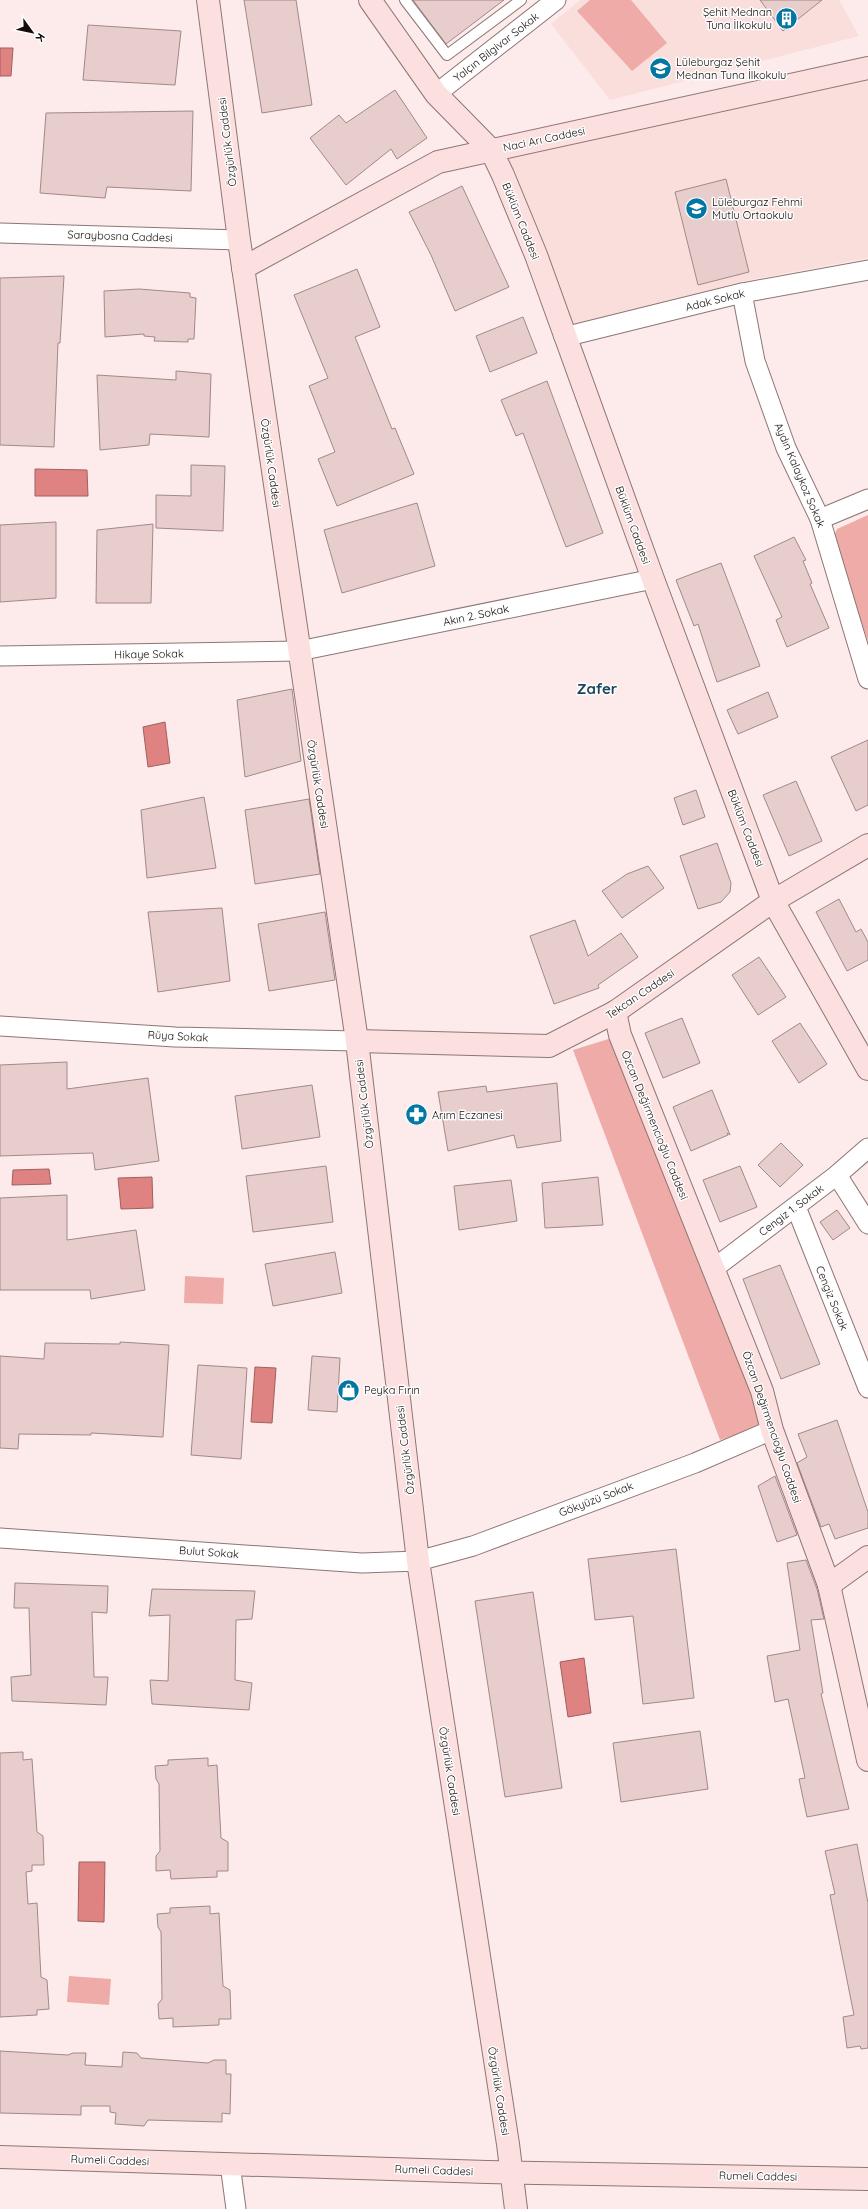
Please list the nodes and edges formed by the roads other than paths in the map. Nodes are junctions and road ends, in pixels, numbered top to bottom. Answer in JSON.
{"nodes":[{"id":1,"x":208,"y":0,"type":"edge"},
{"id":2,"x":370,"y":0,"type":"edge"},
{"id":3,"x":405,"y":0,"type":"edge"},
{"id":4,"x":521,"y":0,"type":"edge"},
{"id":5,"x":556,"y":0,"type":"edge"},
{"id":6,"x":868,"y":68,"type":"edge"},
{"id":7,"x":436,"y":94,"type":"junction"},
{"id":8,"x":491,"y":150,"type":"junction"},
{"id":9,"x":0,"y":233,"type":"edge"},
{"id":10,"x":239,"y":240,"type":"junction"},
{"id":11,"x":243,"y":268,"type":"junction"},
{"id":12,"x":868,"y":270,"type":"edge"},
{"id":13,"x":742,"y":293,"type":"junction"},
{"id":14,"x":564,"y":337,"type":"junction"},
{"id":15,"x":868,"y":499,"type":"edge"},
{"id":16,"x":820,"y":519,"type":"junction"},
{"id":17,"x":653,"y":579,"type":"junction"},
{"id":18,"x":299,"y":652,"type":"junction"},
{"id":19,"x":0,"y":656,"type":"edge"},
{"id":20,"x":868,"y":679,"type":"edge"},
{"id":21,"x":868,"y":845,"type":"edge"},
{"id":22,"x":773,"y":901,"type":"junction"},
{"id":23,"x":615,"y":1012,"type":"junction"},
{"id":24,"x":0,"y":1026,"type":"edge"},
{"id":25,"x":357,"y":1041,"type":"junction"},
{"id":26,"x":868,"y":1069,"type":"edge"},
{"id":27,"x":868,"y":1148,"type":"edge"},
{"id":28,"x":837,"y":1175,"type":"junction"},
{"id":29,"x":796,"y":1207,"type":"junction"},
{"id":30,"x":868,"y":1224,"type":"edge"},
{"id":31,"x":713,"y":1269,"type":"junction"},
{"id":32,"x":868,"y":1388,"type":"edge"},
{"id":33,"x":772,"y":1430,"type":"junction"},
{"id":34,"x":0,"y":1538,"type":"edge"},
{"id":35,"x":868,"y":1557,"type":"edge"},
{"id":36,"x":418,"y":1561,"type":"junction"},
{"id":37,"x":829,"y":1585,"type":"junction"},
{"id":38,"x":868,"y":1760,"type":"edge"},
{"id":39,"x":0,"y":2157,"type":"edge"},
{"id":40,"x":230,"y":2164,"type":"junction"},
{"id":41,"x":512,"y":2172,"type":"junction"},
{"id":42,"x":868,"y":2179,"type":"edge"},
{"id":43,"x":236,"y":2209,"type":"edge"},
{"id":44,"x":516,"y":2209,"type":"edge"}],
"edges":[{"from":1,"to":10,"type":"street","name":"Özgürlük Caddesi"},
{"from":2,"to":7,"type":"street","name":"Büklüm Caddesi"},
{"from":3,"to":4,"type":"lane"},
{"from":5,"to":7,"type":"street","name":"Yalçın Bilgivar Sokak"},
{"from":6,"to":8,"type":"street","name":"Naci Arı Caddesi"},
{"from":7,"to":8,"type":"street","name":"Büklüm Caddesi"},
{"from":8,"to":11,"type":"street","name":"Naci Arı Caddesi"},
{"from":8,"to":14,"type":"street","name":"Büklüm Caddesi"},
{"from":9,"to":10,"type":"street","name":"Saraybosna Caddesi"},
{"from":10,"to":11,"type":"street","name":"Özgürlük Caddesi"},
{"from":11,"to":18,"type":"street","name":"Özgürlük Caddesi"},
{"from":12,"to":13,"type":"street","name":"Adak Sokak"},
{"from":13,"to":14,"type":"street","name":"Adak Sokak"},
{"from":13,"to":16,"type":"street","name":"Aydın Kalaykoz Sokak"},
{"from":14,"to":17,"type":"street","name":"Büklüm Caddesi"},
{"from":15,"to":16,"type":"street"},
{"from":16,"to":20,"type":"street","name":"Aydın Kalaykoz Sokak"},
{"from":17,"to":18,"type":"street","name":"Akın 2. Sokak"},
{"from":17,"to":22,"type":"street","name":"Büklüm Caddesi"},
{"from":18,"to":19,"type":"street","name":"Hikaye Sokak"},
{"from":18,"to":25,"type":"street","name":"Özgürlük Caddesi"},
{"from":21,"to":22,"type":"street","name":"Tekcan Caddesi"},
{"from":22,"to":23,"type":"street","name":"Tekcan Caddesi"},
{"from":22,"to":26,"type":"street","name":"Büklüm Caddesi"},
{"from":23,"to":25,"type":"street","name":"Tekcan Caddesi"},
{"from":23,"to":31,"type":"street","name":"Özcan Değirmencioğlu Caddesi"},
{"from":24,"to":25,"type":"street","name":"Rüya Sokak"},
{"from":25,"to":36,"type":"street","name":"Özgürlük Caddesi"},
{"from":27,"to":28,"type":"street","name":"Cengiz 1. Sokak"},
{"from":28,"to":29,"type":"street","name":"Cengiz 1. Sokak"},
{"from":28,"to":30,"type":"street"},
{"from":29,"to":31,"type":"street","name":"Cengiz 1. Sokak"},
{"from":29,"to":32,"type":"street","name":"Cengiz Sokak"},
{"from":31,"to":33,"type":"street","name":"Özcan Değirmencioğlu Caddesi"},
{"from":33,"to":36,"type":"street","name":"Gökyüzü Sokak"},
{"from":33,"to":37,"type":"street","name":"Özcan Değirmencioğlu Caddesi"},
{"from":34,"to":36,"type":"street","name":"Bulut Sokak"},
{"from":35,"to":37,"type":"street"},
{"from":36,"to":41,"type":"street","name":"Özgürlük Caddesi"},
{"from":37,"to":38,"type":"street","name":"Özcan Değirmencioğlu Caddesi"},
{"from":39,"to":40,"type":"street","name":"Rumeli Caddesi"},
{"from":40,"to":41,"type":"street","name":"Rumeli Caddesi"},
{"from":40,"to":43,"type":"street"},
{"from":41,"to":42,"type":"street","name":"Rumeli Caddesi"},
{"from":41,"to":44,"type":"street","name":"Özgürlük Caddesi"}]}
